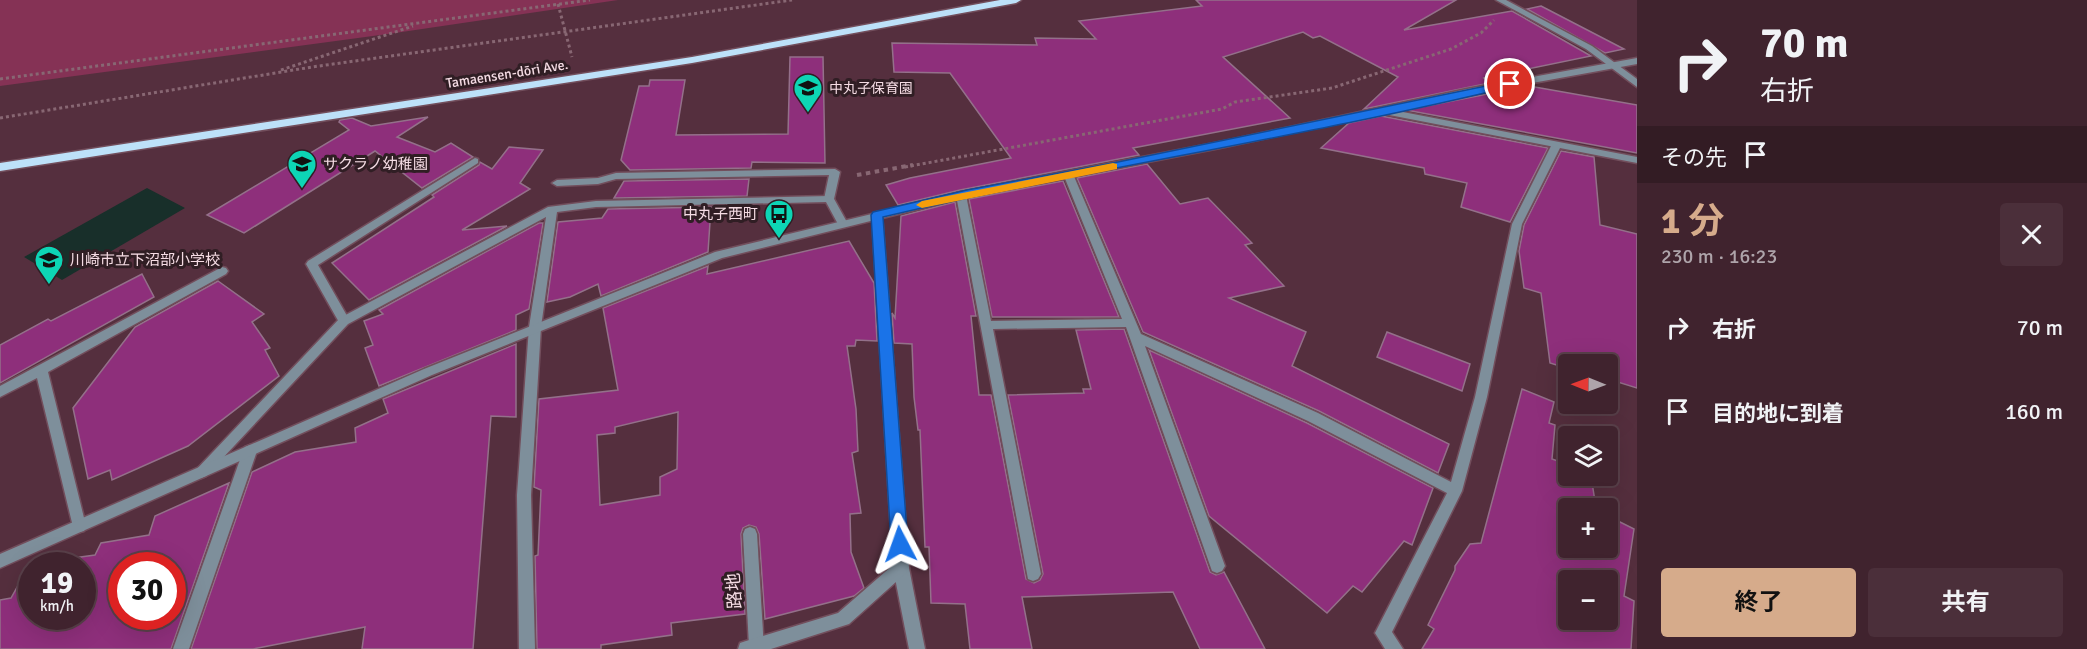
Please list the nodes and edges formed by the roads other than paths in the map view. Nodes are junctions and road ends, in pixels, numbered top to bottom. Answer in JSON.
{"nodes":[{"id":1,"x":1016,"y":0,"type":"edge"},
{"id":2,"x":1500,"y":0,"type":"edge"},
{"id":3,"x":1637,"y":62,"type":"edge"},
{"id":4,"x":1617,"y":64,"type":"junction"},
{"id":5,"x":1637,"y":84,"type":"edge"},
{"id":6,"x":1382,"y":111,"type":"junction"},
{"id":7,"x":1556,"y":146,"type":"junction"},
{"id":8,"x":1637,"y":160,"type":"edge"},
{"id":9,"x":475,"y":161,"type":"dead end"},
{"id":10,"x":0,"y":166,"type":"edge"},
{"id":11,"x":1069,"y":176,"type":"junction"},
{"id":12,"x":557,"y":183,"type":"dead end"},
{"id":13,"x":961,"y":195,"type":"junction"},
{"id":14,"x":829,"y":199,"type":"junction"},
{"id":15,"x":552,"y":209,"type":"junction"},
{"id":16,"x":877,"y":215,"type":"junction"},
{"id":17,"x":843,"y":224,"type":"junction"},
{"id":18,"x":222,"y":271,"type":"dead end"},
{"id":19,"x":344,"y":321,"type":"junction"},
{"id":20,"x":1130,"y":323,"type":"junction"},
{"id":21,"x":986,"y":325,"type":"junction"},
{"id":22,"x":535,"y":327,"type":"junction"},
{"id":23,"x":1136,"y":337,"type":"junction"},
{"id":24,"x":41,"y":369,"type":"junction"},
{"id":25,"x":0,"y":392,"type":"edge"},
{"id":26,"x":250,"y":451,"type":"junction"},
{"id":27,"x":201,"y":472,"type":"junction"},
{"id":28,"x":1455,"y":491,"type":"junction"},
{"id":29,"x":79,"y":526,"type":"junction"},
{"id":30,"x":750,"y":534,"type":"dead end"},
{"id":31,"x":0,"y":561,"type":"edge"},
{"id":32,"x":1217,"y":566,"type":"dead end"},
{"id":33,"x":901,"y":568,"type":"junction"},
{"id":34,"x":1034,"y":574,"type":"dead end"},
{"id":35,"x":752,"y":647,"type":"edge"},
{"id":36,"x":181,"y":649,"type":"edge"},
{"id":37,"x":527,"y":649,"type":"edge"},
{"id":38,"x":917,"y":649,"type":"edge"},
{"id":39,"x":1395,"y":649,"type":"edge"}],
"edges":[{"from":1,"to":10,"type":"main road","name":"Tamaensen-dōri Ave."},
{"from":2,"to":4,"type":"street"},
{"from":3,"to":4,"type":"street"},
{"from":4,"to":5,"type":"street"},
{"from":4,"to":6,"type":"street"},
{"from":6,"to":7,"type":"street"},
{"from":6,"to":11,"type":"street"},
{"from":7,"to":8,"type":"street"},
{"from":7,"to":28,"type":"street"},
{"from":9,"to":19,"type":"street"},
{"from":11,"to":13,"type":"street"},
{"from":11,"to":20,"type":"street"},
{"from":12,"to":14,"type":"street"},
{"from":13,"to":16,"type":"street"},
{"from":13,"to":21,"type":"street"},
{"from":14,"to":15,"type":"street"},
{"from":14,"to":17,"type":"street"},
{"from":15,"to":19,"type":"street"},
{"from":15,"to":22,"type":"street"},
{"from":16,"to":17,"type":"street"},
{"from":16,"to":33,"type":"street"},
{"from":17,"to":22,"type":"street"},
{"from":18,"to":24,"type":"street"},
{"from":19,"to":27,"type":"street"},
{"from":20,"to":21,"type":"street"},
{"from":20,"to":23,"type":"street"},
{"from":21,"to":34,"type":"street"},
{"from":22,"to":26,"type":"street"},
{"from":22,"to":37,"type":"street"},
{"from":23,"to":28,"type":"street"},
{"from":23,"to":32,"type":"street"},
{"from":24,"to":25,"type":"street"},
{"from":24,"to":29,"type":"street"},
{"from":26,"to":27,"type":"street"},
{"from":26,"to":36,"type":"street"},
{"from":27,"to":29,"type":"street"},
{"from":28,"to":39,"type":"street"},
{"from":29,"to":31,"type":"street"},
{"from":30,"to":35,"type":"street","name":"路地"},
{"from":33,"to":35,"type":"street"},
{"from":33,"to":38,"type":"street"}]}
